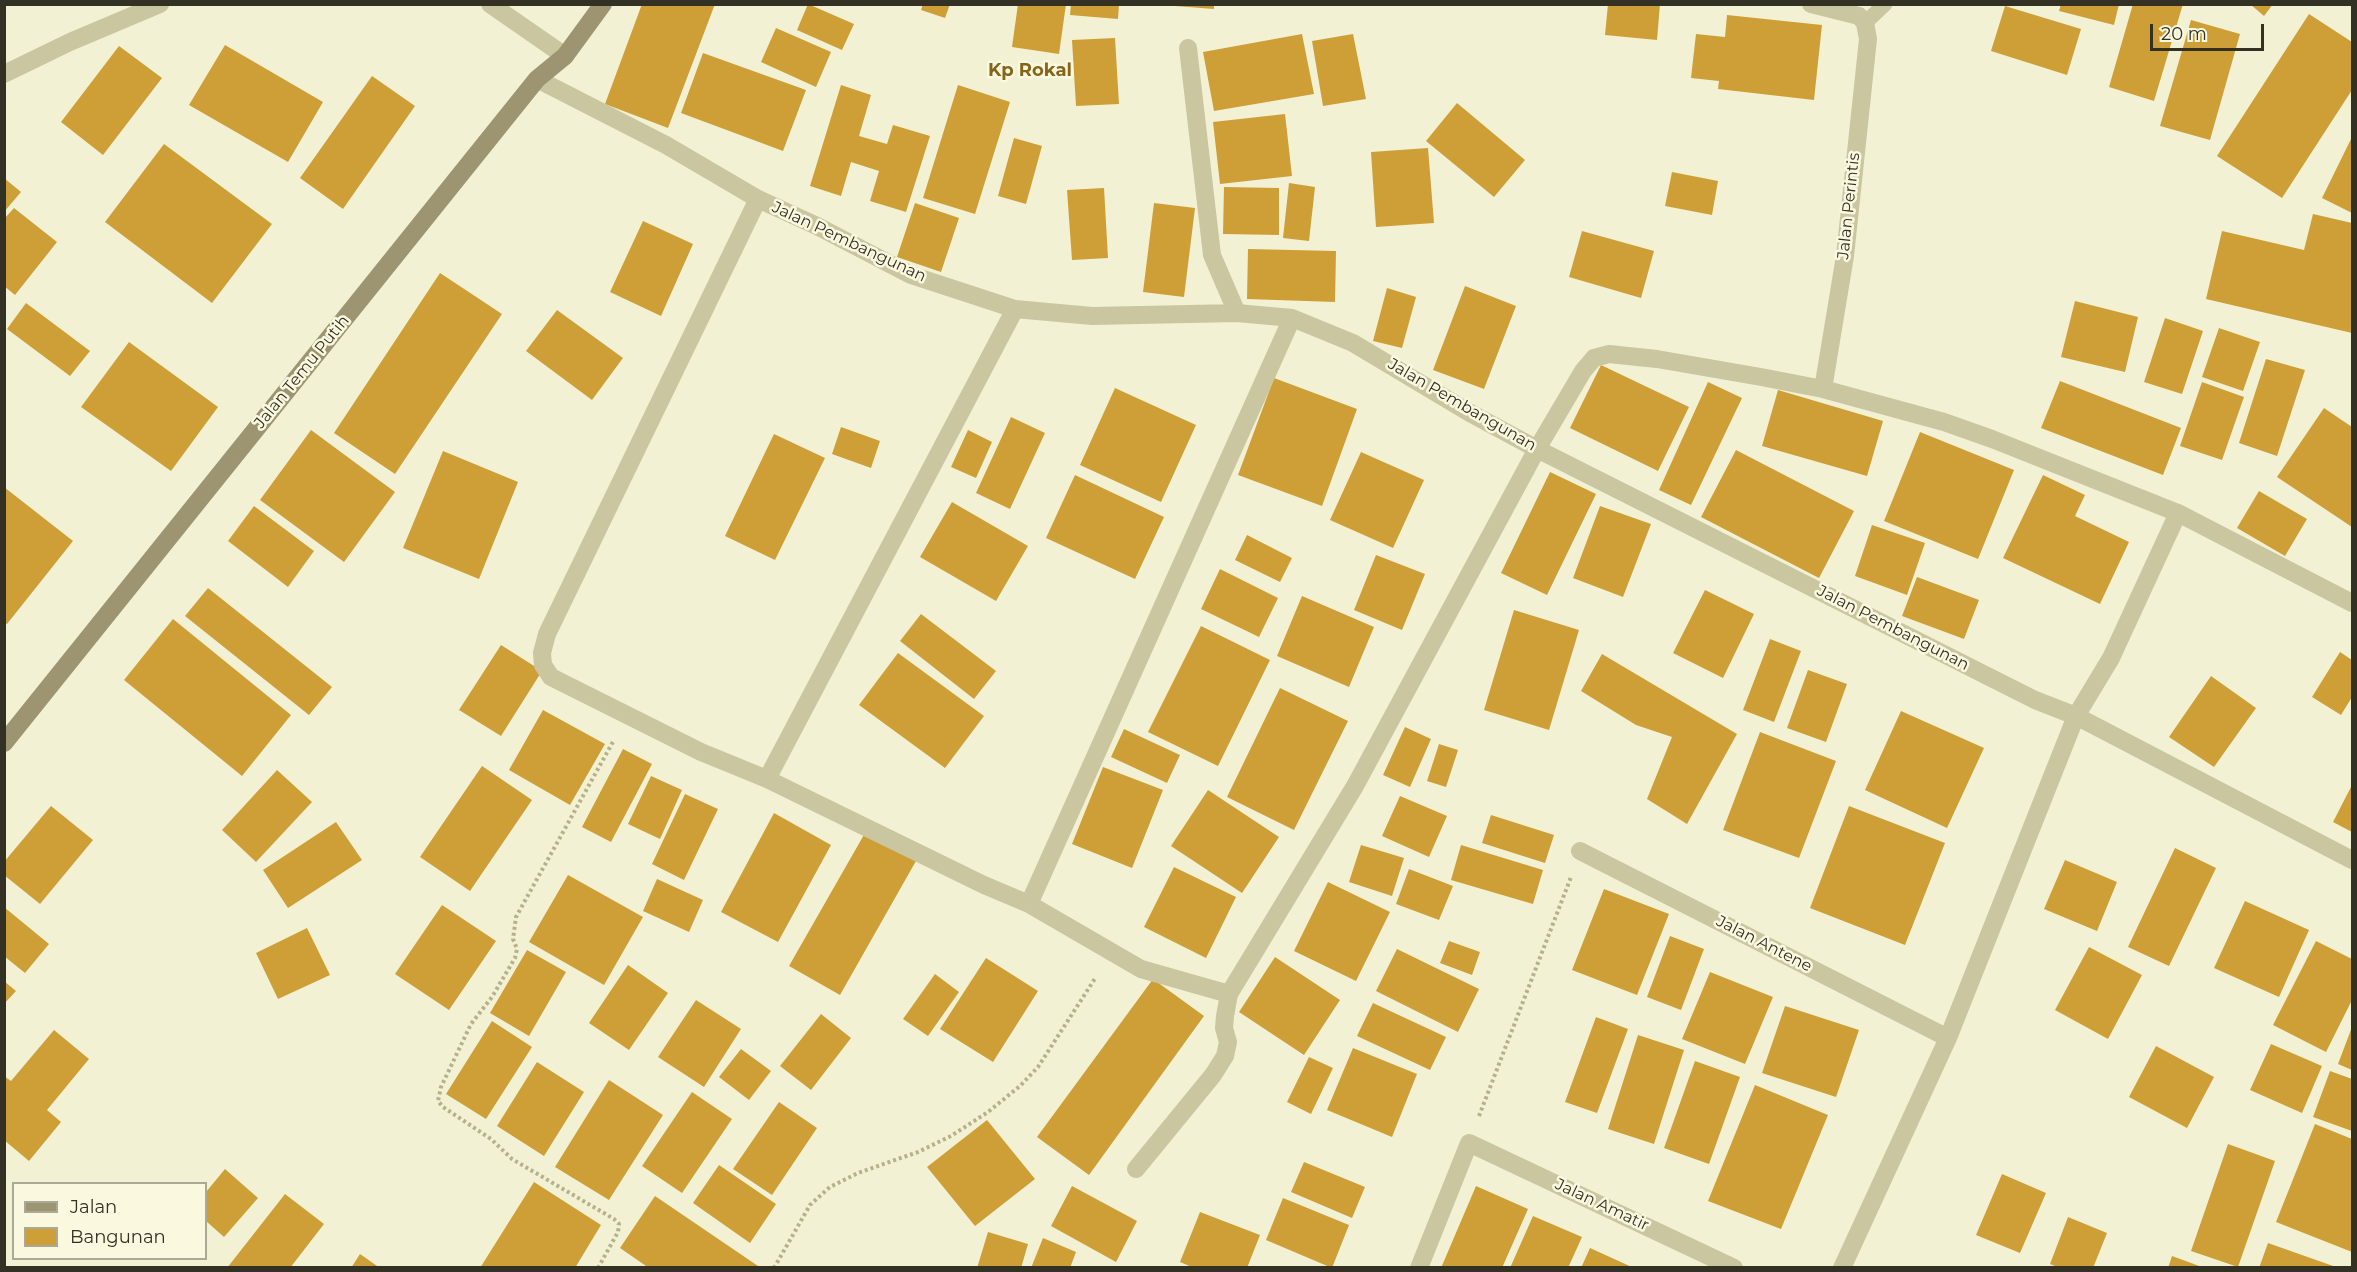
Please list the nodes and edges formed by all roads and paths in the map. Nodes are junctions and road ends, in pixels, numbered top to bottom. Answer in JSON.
{"nodes":[{"id":1,"x":160,"y":4,"type":"edge"},
{"id":2,"x":490,"y":4,"type":"edge"},
{"id":3,"x":603,"y":4,"type":"edge"},
{"id":4,"x":1811,"y":4,"type":"edge"},
{"id":5,"x":1885,"y":4,"type":"edge"},
{"id":6,"x":1865,"y":23,"type":"junction"},
{"id":7,"x":1188,"y":48,"type":"dead end"},
{"id":8,"x":565,"y":56,"type":"junction"},
{"id":9,"x":4,"y":74,"type":"edge"},
{"id":10,"x":537,"y":79,"type":"junction"},
{"id":11,"x":758,"y":199,"type":"junction"},
{"id":12,"x":1015,"y":309,"type":"junction"},
{"id":13,"x":1237,"y":314,"type":"junction"},
{"id":14,"x":1292,"y":318,"type":"junction"},
{"id":15,"x":1823,"y":389,"type":"junction"},
{"id":16,"x":1537,"y":448,"type":"junction"},
{"id":17,"x":2178,"y":513,"type":"junction"},
{"id":18,"x":2352,"y":603,"type":"edge"},
{"id":19,"x":627,"y":715,"type":"junction"},
{"id":20,"x":2076,"y":716,"type":"junction"},
{"id":21,"x":4,"y":743,"type":"edge"},
{"id":22,"x":767,"y":779,"type":"junction"},
{"id":23,"x":1580,"y":851,"type":"joint"},
{"id":24,"x":2352,"y":860,"type":"edge"},
{"id":25,"x":1029,"y":904,"type":"junction"},
{"id":26,"x":1110,"y":952,"type":"junction"},
{"id":27,"x":1229,"y":994,"type":"junction"},
{"id":28,"x":1948,"y":1038,"type":"junction"},
{"id":29,"x":1469,"y":1143,"type":"junction"},
{"id":30,"x":1136,"y":1169,"type":"dead end"},
{"id":31,"x":597,"y":1268,"type":"edge"},
{"id":32,"x":774,"y":1268,"type":"edge"},
{"id":33,"x":1419,"y":1268,"type":"edge"},
{"id":34,"x":1734,"y":1268,"type":"edge"},
{"id":35,"x":1842,"y":1268,"type":"edge"}],
"edges":[{"from":1,"to":9,"type":"street"},
{"from":2,"to":8,"type":"street"},
{"from":3,"to":8,"type":"street","name":"Jalan Temu Putih"},
{"from":4,"to":6,"type":"street"},
{"from":5,"to":6,"type":"lane"},
{"from":6,"to":15,"type":"street","name":"Jalan Perintis"},
{"from":7,"to":13,"type":"street"},
{"from":8,"to":10,"type":"street","name":"Jalan Temu Putih"},
{"from":10,"to":11,"type":"street","name":"Jalan Pembangunan"},
{"from":10,"to":21,"type":"street","name":"Jalan Temu Putih"},
{"from":11,"to":12,"type":"street","name":"Jalan Pembangunan"},
{"from":11,"to":19,"type":"street"},
{"from":12,"to":13,"type":"street","name":"Jalan Pembangunan"},
{"from":12,"to":22,"type":"street"},
{"from":13,"to":14,"type":"street","name":"Jalan Pembangunan"},
{"from":14,"to":16,"type":"street","name":"Jalan Pembangunan"},
{"from":14,"to":25,"type":"street"},
{"from":15,"to":16,"type":"street"},
{"from":15,"to":17,"type":"street"},
{"from":16,"to":20,"type":"street","name":"Jalan Pembangunan"},
{"from":16,"to":27,"type":"street"},
{"from":17,"to":18,"type":"street"},
{"from":17,"to":20,"type":"street"},
{"from":19,"to":22,"type":"street"},
{"from":19,"to":31,"type":"path"},
{"from":20,"to":24,"type":"street","name":"Jalan Pembangunan"},
{"from":20,"to":28,"type":"street"},
{"from":22,"to":25,"type":"street"},
{"from":23,"to":28,"type":"street","name":"Jalan Antene"},
{"from":23,"to":29,"type":"path"},
{"from":25,"to":26,"type":"street"},
{"from":26,"to":27,"type":"street"},
{"from":26,"to":32,"type":"path"},
{"from":27,"to":30,"type":"street"},
{"from":28,"to":35,"type":"street"},
{"from":29,"to":33,"type":"street"},
{"from":29,"to":34,"type":"street","name":"Jalan Amatir"}]}
